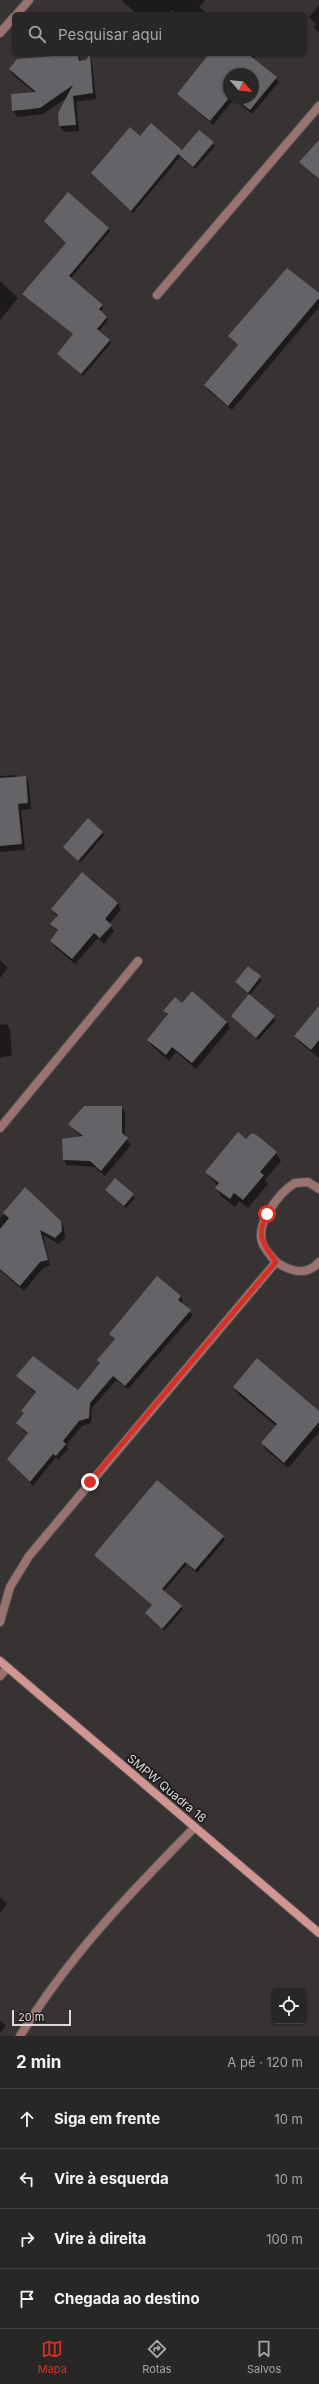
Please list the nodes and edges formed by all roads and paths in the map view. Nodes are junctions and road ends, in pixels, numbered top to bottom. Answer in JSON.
{"nodes":[{"id":1,"x":29,"y":0,"type":"edge"},
{"id":2,"x":19,"y":12,"type":"edge"},
{"id":3,"x":12,"y":19,"type":"edge"},
{"id":4,"x":0,"y":33,"type":"edge"},
{"id":5,"x":319,"y":106,"type":"edge"},
{"id":6,"x":156,"y":295,"type":"dead end"},
{"id":7,"x":138,"y":961,"type":"dead end"},
{"id":8,"x":0,"y":1128,"type":"edge"},
{"id":9,"x":319,"y":1189,"type":"edge"},
{"id":10,"x":276,"y":1262,"type":"junction"},
{"id":11,"x":319,"y":1262,"type":"edge"},
{"id":12,"x":0,"y":1622,"type":"edge"},
{"id":13,"x":0,"y":1661,"type":"edge"},
{"id":14,"x":7,"y":1668,"type":"junction"},
{"id":15,"x":0,"y":1676,"type":"edge"},
{"id":16,"x":195,"y":1827,"type":"junction"},
{"id":17,"x":319,"y":1933,"type":"edge"},
{"id":18,"x":20,"y":2036,"type":"edge"}],
"edges":[{"from":1,"to":2,"type":"street"},
{"from":3,"to":4,"type":"street"},
{"from":5,"to":6,"type":"street"},
{"from":7,"to":8,"type":"street"},
{"from":9,"to":10,"type":"street"},
{"from":10,"to":11,"type":"street"},
{"from":10,"to":12,"type":"street"},
{"from":13,"to":14,"type":"street","name":"SMPW Quadra 18"},
{"from":14,"to":15,"type":"street"},
{"from":14,"to":16,"type":"street","name":"SMPW Quadra 18"},
{"from":16,"to":17,"type":"street","name":"SMPW Quadra 18"},
{"from":16,"to":18,"type":"street"}]}
